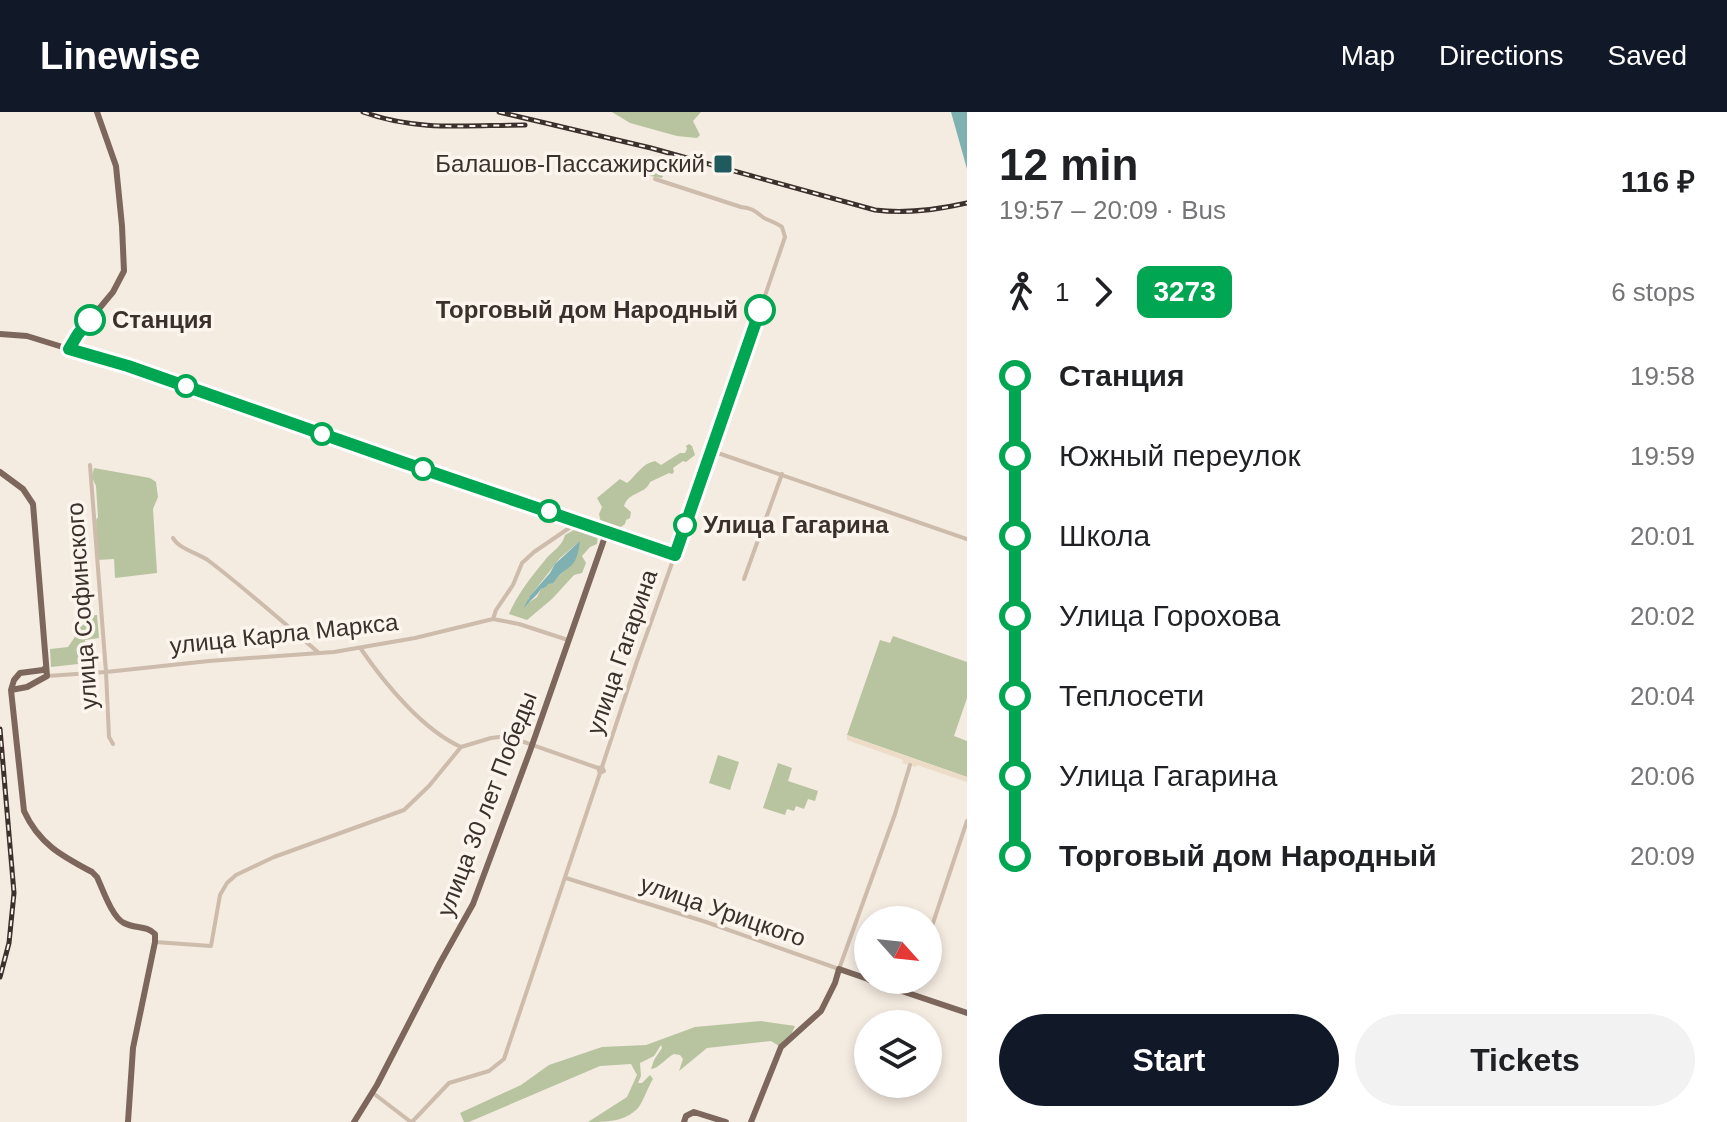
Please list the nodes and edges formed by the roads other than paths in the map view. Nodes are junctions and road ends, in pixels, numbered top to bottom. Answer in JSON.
{"nodes":[{"id":1,"x":97,"y":112,"type":"edge"},
{"id":2,"x":655,"y":179,"type":"dead end"},
{"id":3,"x":0,"y":334,"type":"edge"},
{"id":4,"x":69,"y":349,"type":"junction"},
{"id":5,"x":712,"y":451,"type":"junction"},
{"id":6,"x":90,"y":465,"type":"dead end"},
{"id":7,"x":0,"y":472,"type":"edge"},
{"id":8,"x":782,"y":474,"type":"junction"},
{"id":9,"x":578,"y":522,"type":"junction"},
{"id":10,"x":607,"y":531,"type":"junction"},
{"id":11,"x":173,"y":538,"type":"dead end"},
{"id":12,"x":967,"y":539,"type":"edge"},
{"id":13,"x":675,"y":555,"type":"junction"},
{"id":14,"x":744,"y":579,"type":"dead end"},
{"id":15,"x":493,"y":619,"type":"junction"},
{"id":16,"x":568,"y":640,"type":"junction"},
{"id":17,"x":360,"y":648,"type":"junction"},
{"id":18,"x":319,"y":653,"type":"junction"},
{"id":19,"x":46,"y":667,"type":"junction"},
{"id":20,"x":31,"y":671,"type":"junction"},
{"id":21,"x":106,"y":672,"type":"junction"},
{"id":22,"x":47,"y":676,"type":"junction"},
{"id":23,"x":31,"y":685,"type":"junction"},
{"id":24,"x":11,"y":690,"type":"junction"},
{"id":25,"x":113,"y":744,"type":"dead end"},
{"id":26,"x":532,"y":745,"type":"junction"},
{"id":27,"x":461,"y":747,"type":"junction"},
{"id":28,"x":910,"y":765,"type":"dead end"},
{"id":29,"x":600,"y":769,"type":"junction"},
{"id":30,"x":967,"y":821,"type":"edge"},
{"id":31,"x":566,"y":878,"type":"junction"},
{"id":32,"x":939,"y":906,"type":"edge"},
{"id":33,"x":155,"y":942,"type":"junction"},
{"id":34,"x":839,"y":969,"type":"junction"},
{"id":35,"x":854,"y":974,"type":"edge"},
{"id":36,"x":910,"y":994,"type":"edge"},
{"id":37,"x":967,"y":1013,"type":"edge"},
{"id":38,"x":373,"y":1093,"type":"junction"},
{"id":39,"x":685,"y":1119,"type":"edge"},
{"id":40,"x":128,"y":1122,"type":"edge"},
{"id":41,"x":354,"y":1122,"type":"edge"},
{"id":42,"x":411,"y":1122,"type":"edge"},
{"id":43,"x":726,"y":1122,"type":"edge"},
{"id":44,"x":751,"y":1122,"type":"edge"}],
"edges":[{"from":1,"to":4,"type":"main road"},
{"from":2,"to":5,"type":"street","name":"улица Гагарина"},
{"from":3,"to":4,"type":"main road"},
{"from":4,"to":9,"type":"street"},
{"from":5,"to":8,"type":"street"},
{"from":5,"to":13,"type":"street","name":"улица Гагарина"},
{"from":6,"to":21,"type":"street","name":"улица Софинского"},
{"from":7,"to":19,"type":"main road"},
{"from":8,"to":12,"type":"street"},
{"from":8,"to":14,"type":"street"},
{"from":9,"to":10,"type":"street"},
{"from":9,"to":15,"type":"street"},
{"from":10,"to":13,"type":"street"},
{"from":10,"to":16,"type":"main road","name":"улица 30 лет Победы"},
{"from":11,"to":18,"type":"street"},
{"from":13,"to":29,"type":"street","name":"улица Гагарина"},
{"from":15,"to":16,"type":"street","name":"улица Карла Маркса"},
{"from":15,"to":17,"type":"street","name":"улица Карла Маркса"},
{"from":16,"to":26,"type":"main road","name":"улица 30 лет Победы"},
{"from":17,"to":18,"type":"street","name":"улица Карла Маркса"},
{"from":17,"to":27,"type":"street"},
{"from":18,"to":21,"type":"street","name":"улица Карла Маркса"},
{"from":19,"to":20,"type":"main road"},
{"from":19,"to":22,"type":"main road"},
{"from":20,"to":23,"type":"main road"},
{"from":20,"to":24,"type":"main road"},
{"from":21,"to":22,"type":"street","name":"улица Карла Маркса"},
{"from":21,"to":25,"type":"street","name":"улица Софинского"},
{"from":22,"to":23,"type":"main road"},
{"from":23,"to":24,"type":"main road"},
{"from":24,"to":33,"type":"main road"},
{"from":26,"to":27,"type":"street"},
{"from":26,"to":29,"type":"street"},
{"from":26,"to":38,"type":"main road","name":"улица 30 лет Победы"},
{"from":27,"to":33,"type":"street"},
{"from":28,"to":34,"type":"street"},
{"from":29,"to":31,"type":"street","name":"улица Гагарина"},
{"from":30,"to":32,"type":"street"},
{"from":31,"to":34,"type":"street","name":"улица Урицкого"},
{"from":31,"to":42,"type":"street","name":"улица Гагарина"},
{"from":33,"to":40,"type":"main road"},
{"from":34,"to":35,"type":"main road","name":"улица Урицкого"},
{"from":34,"to":44,"type":"main road"},
{"from":36,"to":37,"type":"main road","name":"улица Урицкого"},
{"from":38,"to":41,"type":"main road","name":"улица 30 лет Победы"},
{"from":38,"to":42,"type":"street"},
{"from":39,"to":43,"type":"main road"}]}
